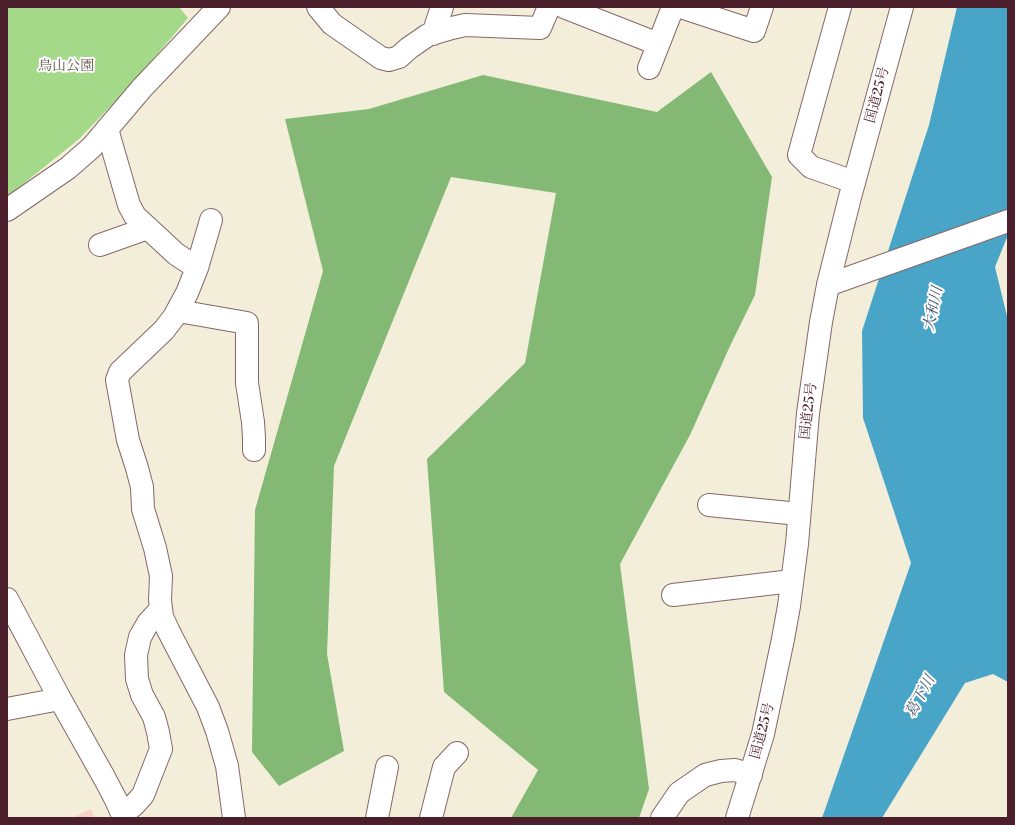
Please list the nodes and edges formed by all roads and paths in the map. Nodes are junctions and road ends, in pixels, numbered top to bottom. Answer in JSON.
{"nodes":[{"id":1,"x":220,"y":7,"type":"edge"},
{"id":2,"x":318,"y":7,"type":"edge"},
{"id":3,"x":442,"y":7,"type":"edge"},
{"id":4,"x":549,"y":7,"type":"edge"},
{"id":5,"x":564,"y":7,"type":"edge"},
{"id":6,"x":673,"y":7,"type":"edge"},
{"id":7,"x":681,"y":7,"type":"edge"},
{"id":8,"x":762,"y":7,"type":"edge"},
{"id":9,"x":840,"y":7,"type":"edge"},
{"id":10,"x":902,"y":7,"type":"edge"},
{"id":11,"x":433,"y":34,"type":"junction"},
{"id":12,"x":658,"y":44,"type":"junction"},
{"id":13,"x":649,"y":68,"type":"dead end"},
{"id":14,"x":107,"y":129,"type":"junction"},
{"id":15,"x":854,"y":182,"type":"junction"},
{"id":16,"x":7,"y":210,"type":"edge"},
{"id":17,"x":211,"y":220,"type":"dead end"},
{"id":18,"x":1008,"y":221,"type":"edge"},
{"id":19,"x":148,"y":228,"type":"junction"},
{"id":20,"x":100,"y":245,"type":"dead end"},
{"id":21,"x":197,"y":268,"type":"junction"},
{"id":22,"x":828,"y":285,"type":"junction"},
{"id":23,"x":178,"y":311,"type":"junction"},
{"id":24,"x":254,"y":450,"type":"dead end"},
{"id":25,"x":709,"y":505,"type":"dead end"},
{"id":26,"x":799,"y":514,"type":"junction"},
{"id":27,"x":792,"y":581,"type":"junction"},
{"id":28,"x":673,"y":595,"type":"dead end"},
{"id":29,"x":7,"y":599,"type":"edge"},
{"id":30,"x":162,"y":609,"type":"junction"},
{"id":31,"x":60,"y":699,"type":"junction"},
{"id":32,"x":7,"y":709,"type":"edge"},
{"id":33,"x":457,"y":753,"type":"dead end"},
{"id":34,"x":387,"y":767,"type":"dead end"},
{"id":35,"x":751,"y":774,"type":"junction"},
{"id":36,"x":235,"y":815,"type":"edge"},
{"id":37,"x":124,"y":816,"type":"edge"},
{"id":38,"x":377,"y":818,"type":"edge"},
{"id":39,"x":431,"y":818,"type":"edge"},
{"id":40,"x":662,"y":818,"type":"edge"},
{"id":41,"x":737,"y":818,"type":"edge"}],
"edges":[{"from":1,"to":14,"type":"main road"},
{"from":2,"to":11,"type":"main road"},
{"from":3,"to":11,"type":"main road"},
{"from":4,"to":11,"type":"main road"},
{"from":5,"to":12,"type":"main road"},
{"from":6,"to":12,"type":"main road"},
{"from":7,"to":8,"type":"main road"},
{"from":9,"to":15,"type":"main road"},
{"from":10,"to":15,"type":"main road","name":"国道25号"},
{"from":12,"to":13,"type":"main road"},
{"from":14,"to":16,"type":"main road"},
{"from":14,"to":19,"type":"main road"},
{"from":15,"to":22,"type":"main road","name":"国道25号"},
{"from":17,"to":21,"type":"main road"},
{"from":18,"to":22,"type":"main road"},
{"from":19,"to":20,"type":"main road"},
{"from":19,"to":21,"type":"main road"},
{"from":21,"to":23,"type":"main road"},
{"from":22,"to":26,"type":"main road","name":"国道25号"},
{"from":23,"to":24,"type":"main road"},
{"from":23,"to":30,"type":"main road"},
{"from":25,"to":26,"type":"main road"},
{"from":26,"to":27,"type":"main road","name":"国道25号"},
{"from":27,"to":28,"type":"main road"},
{"from":27,"to":35,"type":"main road","name":"国道25号"},
{"from":29,"to":31,"type":"main road"},
{"from":30,"to":36,"type":"main road"},
{"from":30,"to":37,"type":"main road"},
{"from":31,"to":32,"type":"main road"},
{"from":31,"to":37,"type":"main road"},
{"from":33,"to":39,"type":"main road"},
{"from":34,"to":38,"type":"main road"},
{"from":35,"to":40,"type":"main road"},
{"from":35,"to":41,"type":"main road","name":"国道25号"}]}
